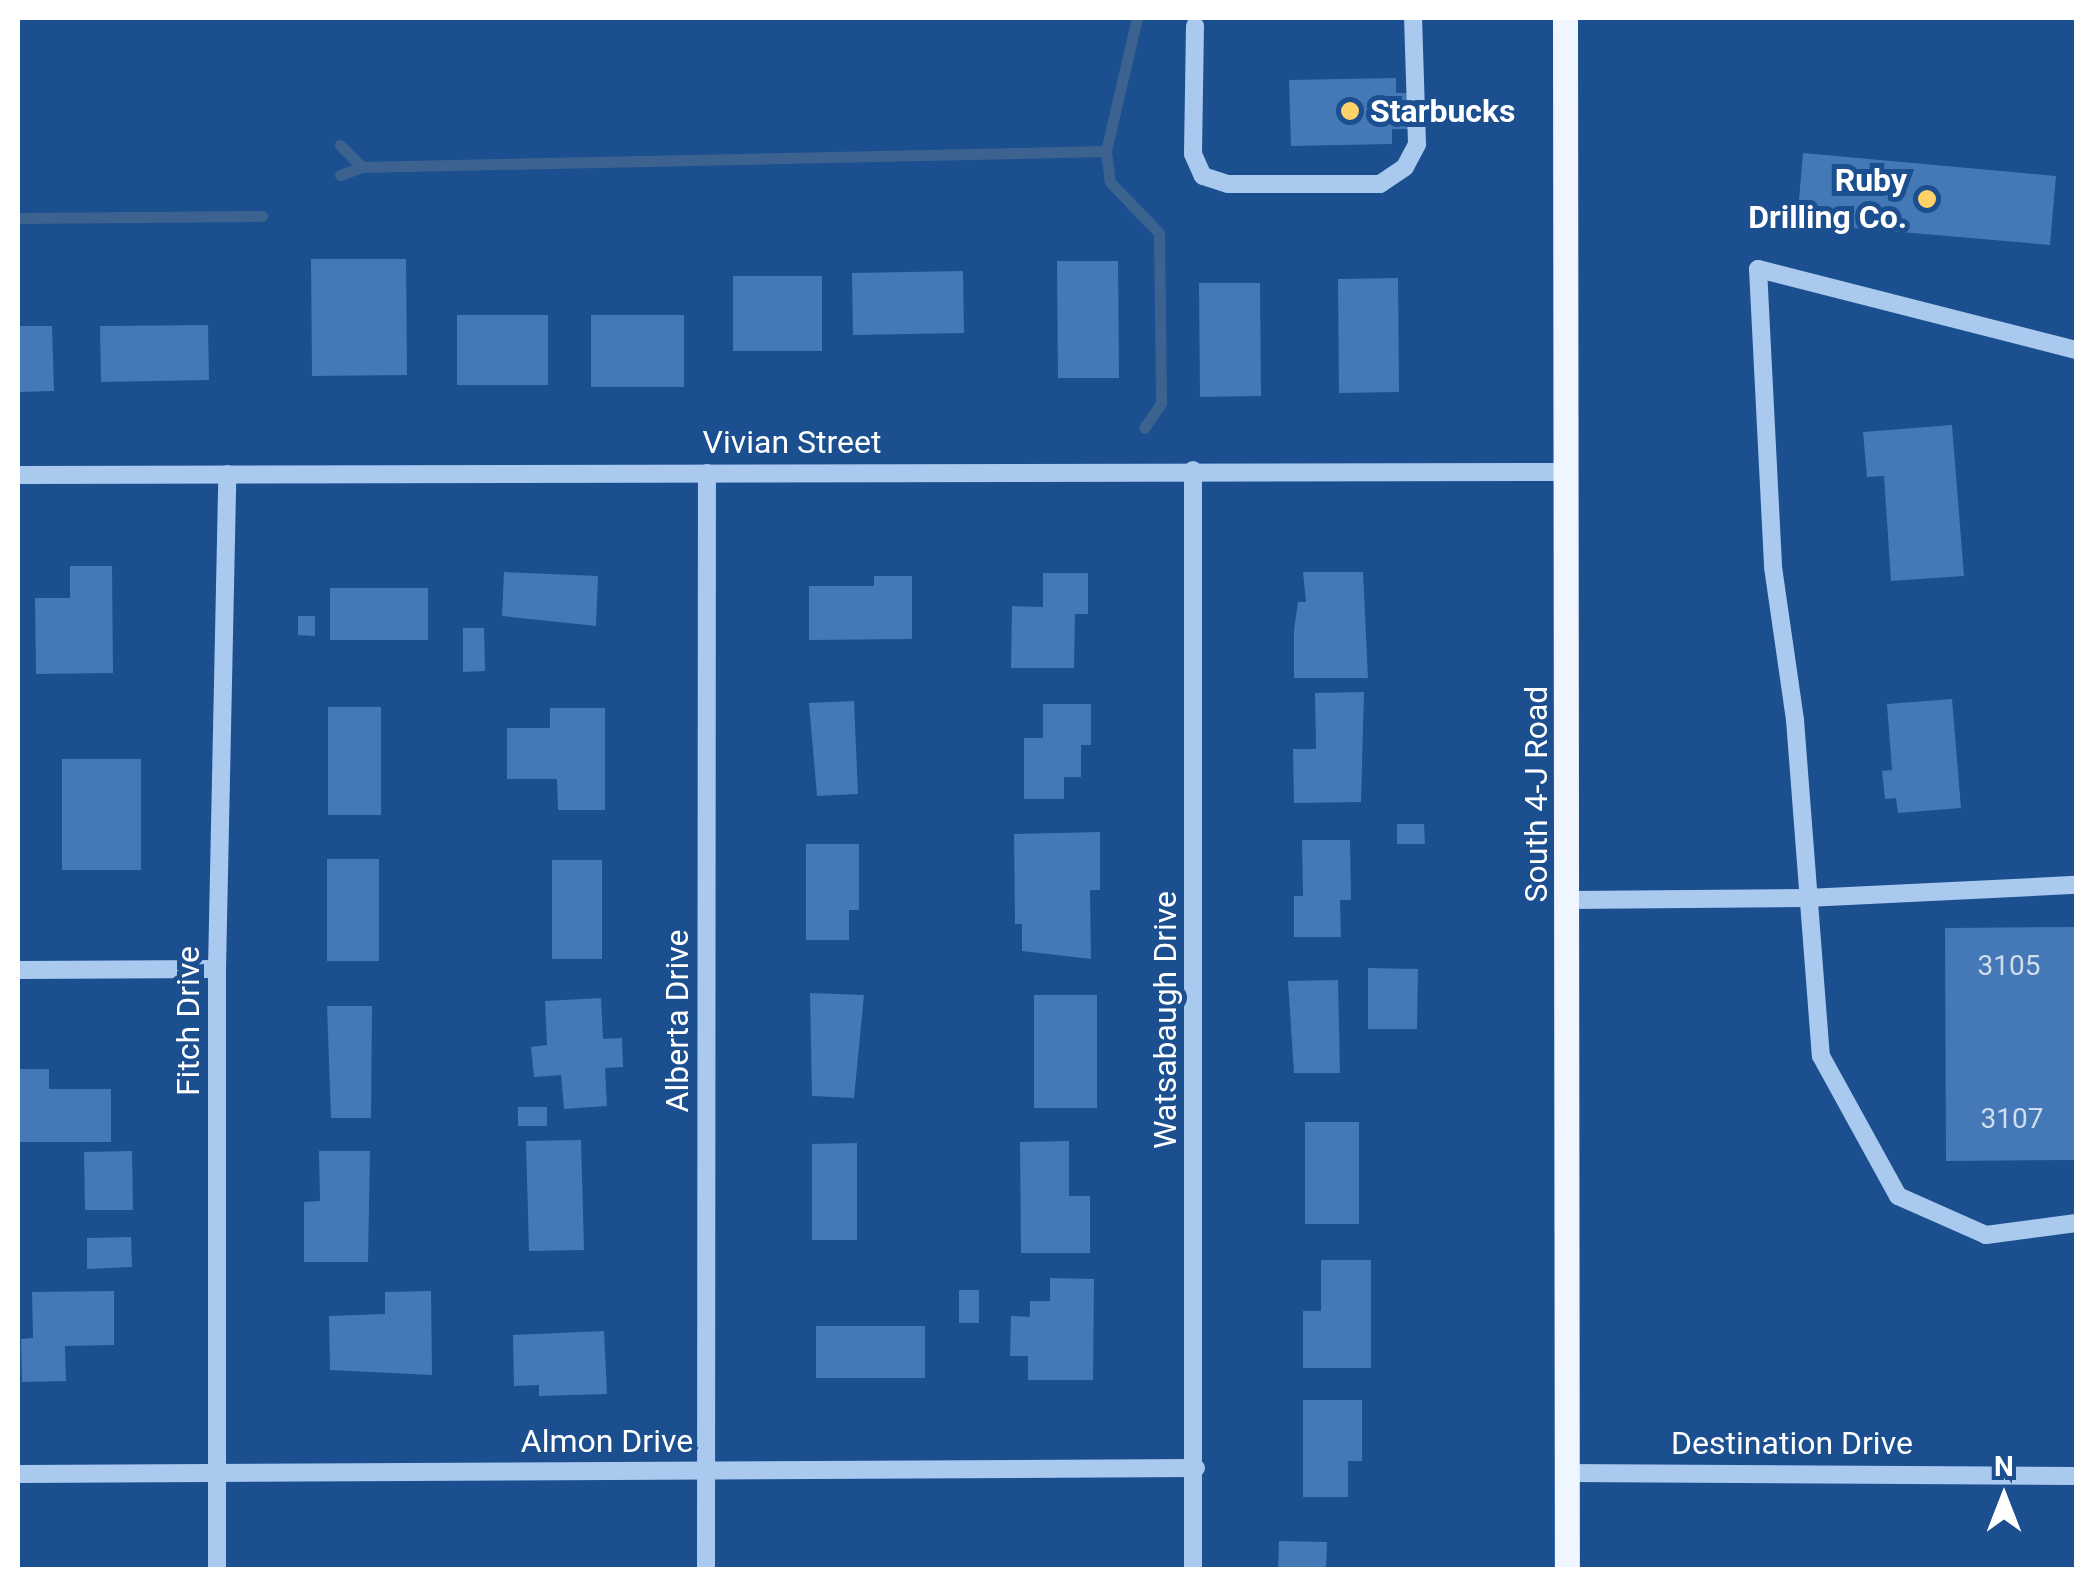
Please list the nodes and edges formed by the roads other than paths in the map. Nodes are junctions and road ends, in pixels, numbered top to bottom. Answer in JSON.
{"nodes":[{"id":1,"x":1413,"y":18,"type":"edge"},
{"id":2,"x":1566,"y":18,"type":"edge"},
{"id":3,"x":1195,"y":26,"type":"dead end"},
{"id":4,"x":2076,"y":350,"type":"edge"},
{"id":5,"x":1193,"y":470,"type":"junction"},
{"id":6,"x":1568,"y":472,"type":"junction"},
{"id":7,"x":707,"y":473,"type":"junction"},
{"id":8,"x":228,"y":474,"type":"junction"},
{"id":9,"x":18,"y":475,"type":"edge"},
{"id":10,"x":2076,"y":885,"type":"edge"},
{"id":11,"x":1807,"y":898,"type":"junction"},
{"id":12,"x":1569,"y":900,"type":"junction"},
{"id":13,"x":217,"y":969,"type":"junction"},
{"id":14,"x":18,"y":970,"type":"edge"},
{"id":15,"x":2076,"y":1223,"type":"edge"},
{"id":16,"x":1196,"y":1468,"type":"junction"},
{"id":17,"x":707,"y":1470,"type":"junction"},
{"id":18,"x":18,"y":1474,"type":"edge"},
{"id":19,"x":219,"y":1474,"type":"junction"},
{"id":20,"x":1567,"y":1474,"type":"junction"},
{"id":21,"x":2076,"y":1476,"type":"edge"},
{"id":22,"x":217,"y":1570,"type":"edge"},
{"id":23,"x":706,"y":1570,"type":"edge"},
{"id":24,"x":1193,"y":1570,"type":"edge"},
{"id":25,"x":1567,"y":1570,"type":"edge"}],
"edges":[{"from":1,"to":3,"type":"street"},
{"from":2,"to":6,"type":"main road","name":"South 4-J Road"},
{"from":4,"to":11,"type":"street"},
{"from":5,"to":6,"type":"street","name":"Vivian Street"},
{"from":5,"to":7,"type":"street","name":"Vivian Street"},
{"from":5,"to":16,"type":"street","name":"Watsabaugh Drive"},
{"from":6,"to":12,"type":"main road","name":"South 4-J Road"},
{"from":7,"to":8,"type":"street","name":"Vivian Street"},
{"from":7,"to":17,"type":"street","name":"Alberta Drive"},
{"from":8,"to":9,"type":"street","name":"Vivian Street"},
{"from":8,"to":13,"type":"street","name":"Fitch Drive"},
{"from":10,"to":11,"type":"street"},
{"from":11,"to":12,"type":"street"},
{"from":11,"to":15,"type":"street"},
{"from":12,"to":20,"type":"main road","name":"South 4-J Road"},
{"from":13,"to":14,"type":"street"},
{"from":13,"to":19,"type":"street","name":"Fitch Drive"},
{"from":16,"to":17,"type":"street","name":"Almon Drive"},
{"from":16,"to":24,"type":"street","name":"Watsabaugh Drive"},
{"from":17,"to":19,"type":"street","name":"Almon Drive"},
{"from":17,"to":23,"type":"street","name":"Alberta Drive"},
{"from":18,"to":19,"type":"street","name":"Almon Drive"},
{"from":19,"to":22,"type":"street","name":"Fitch Drive"},
{"from":20,"to":21,"type":"street","name":"Destination Drive"},
{"from":20,"to":25,"type":"main road","name":"South 4-J Road"}]}
